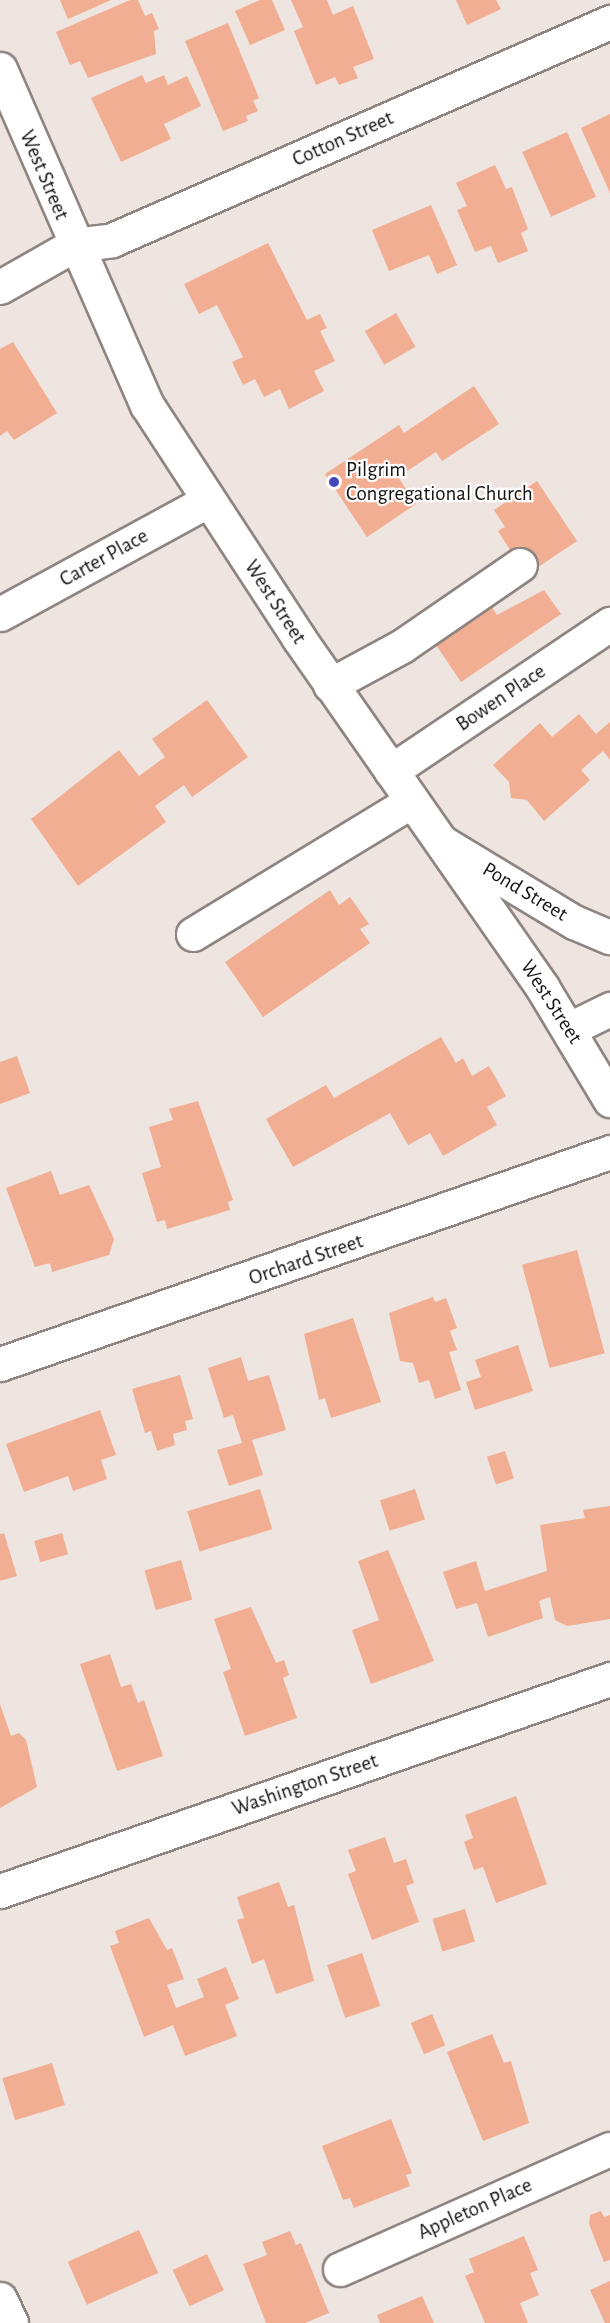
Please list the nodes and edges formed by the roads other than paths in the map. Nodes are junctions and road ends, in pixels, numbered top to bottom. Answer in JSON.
{"nodes":[{"id":1,"x":610,"y":22,"type":"edge"},
{"id":2,"x":0,"y":69,"type":"edge"},
{"id":3,"x":74,"y":245,"type":"junction"},
{"id":4,"x":0,"y":287,"type":"edge"},
{"id":5,"x":207,"y":501,"type":"junction"},
{"id":6,"x":520,"y":565,"type":"dead end"},
{"id":7,"x":0,"y":614,"type":"edge"},
{"id":8,"x":610,"y":624,"type":"edge"},
{"id":9,"x":330,"y":685,"type":"junction"},
{"id":10,"x":391,"y":771,"type":"junction"},
{"id":11,"x":412,"y":801,"type":"junction"},
{"id":12,"x":443,"y":843,"type":"junction"},
{"id":13,"x":193,"y":934,"type":"dead end"},
{"id":14,"x":610,"y":937,"type":"edge"},
{"id":15,"x":610,"y":1009,"type":"edge"},
{"id":16,"x":569,"y":1029,"type":"junction"},
{"id":17,"x":610,"y":1100,"type":"edge"},
{"id":18,"x":610,"y":1152,"type":"edge"},
{"id":19,"x":0,"y":1364,"type":"edge"},
{"id":20,"x":610,"y":1679,"type":"edge"},
{"id":21,"x":0,"y":1891,"type":"edge"},
{"id":22,"x":610,"y":2148,"type":"edge"},
{"id":23,"x":340,"y":2269,"type":"dead end"},
{"id":24,"x":0,"y":2299,"type":"edge"},
{"id":25,"x":11,"y":2323,"type":"edge"}],
"edges":[{"from":1,"to":3,"type":"street","name":"Cotton Street"},
{"from":2,"to":3,"type":"street","name":"West Street"},
{"from":3,"to":4,"type":"street"},
{"from":3,"to":5,"type":"street","name":"West Street"},
{"from":5,"to":7,"type":"street","name":"Carter Place"},
{"from":5,"to":9,"type":"street","name":"West Street"},
{"from":6,"to":9,"type":"street"},
{"from":8,"to":10,"type":"street","name":"Bowen Place"},
{"from":9,"to":10,"type":"street","name":"West Street"},
{"from":10,"to":11,"type":"street","name":"West Street"},
{"from":11,"to":12,"type":"street","name":"West Street"},
{"from":11,"to":13,"type":"street"},
{"from":12,"to":14,"type":"street","name":"Pond Street"},
{"from":12,"to":16,"type":"street","name":"West Street"},
{"from":15,"to":16,"type":"street"},
{"from":16,"to":17,"type":"street","name":"West Street"},
{"from":18,"to":19,"type":"street","name":"Orchard Street"},
{"from":20,"to":21,"type":"street","name":"Washington Street"},
{"from":22,"to":23,"type":"street","name":"Appleton Place"},
{"from":24,"to":25,"type":"street"}]}
